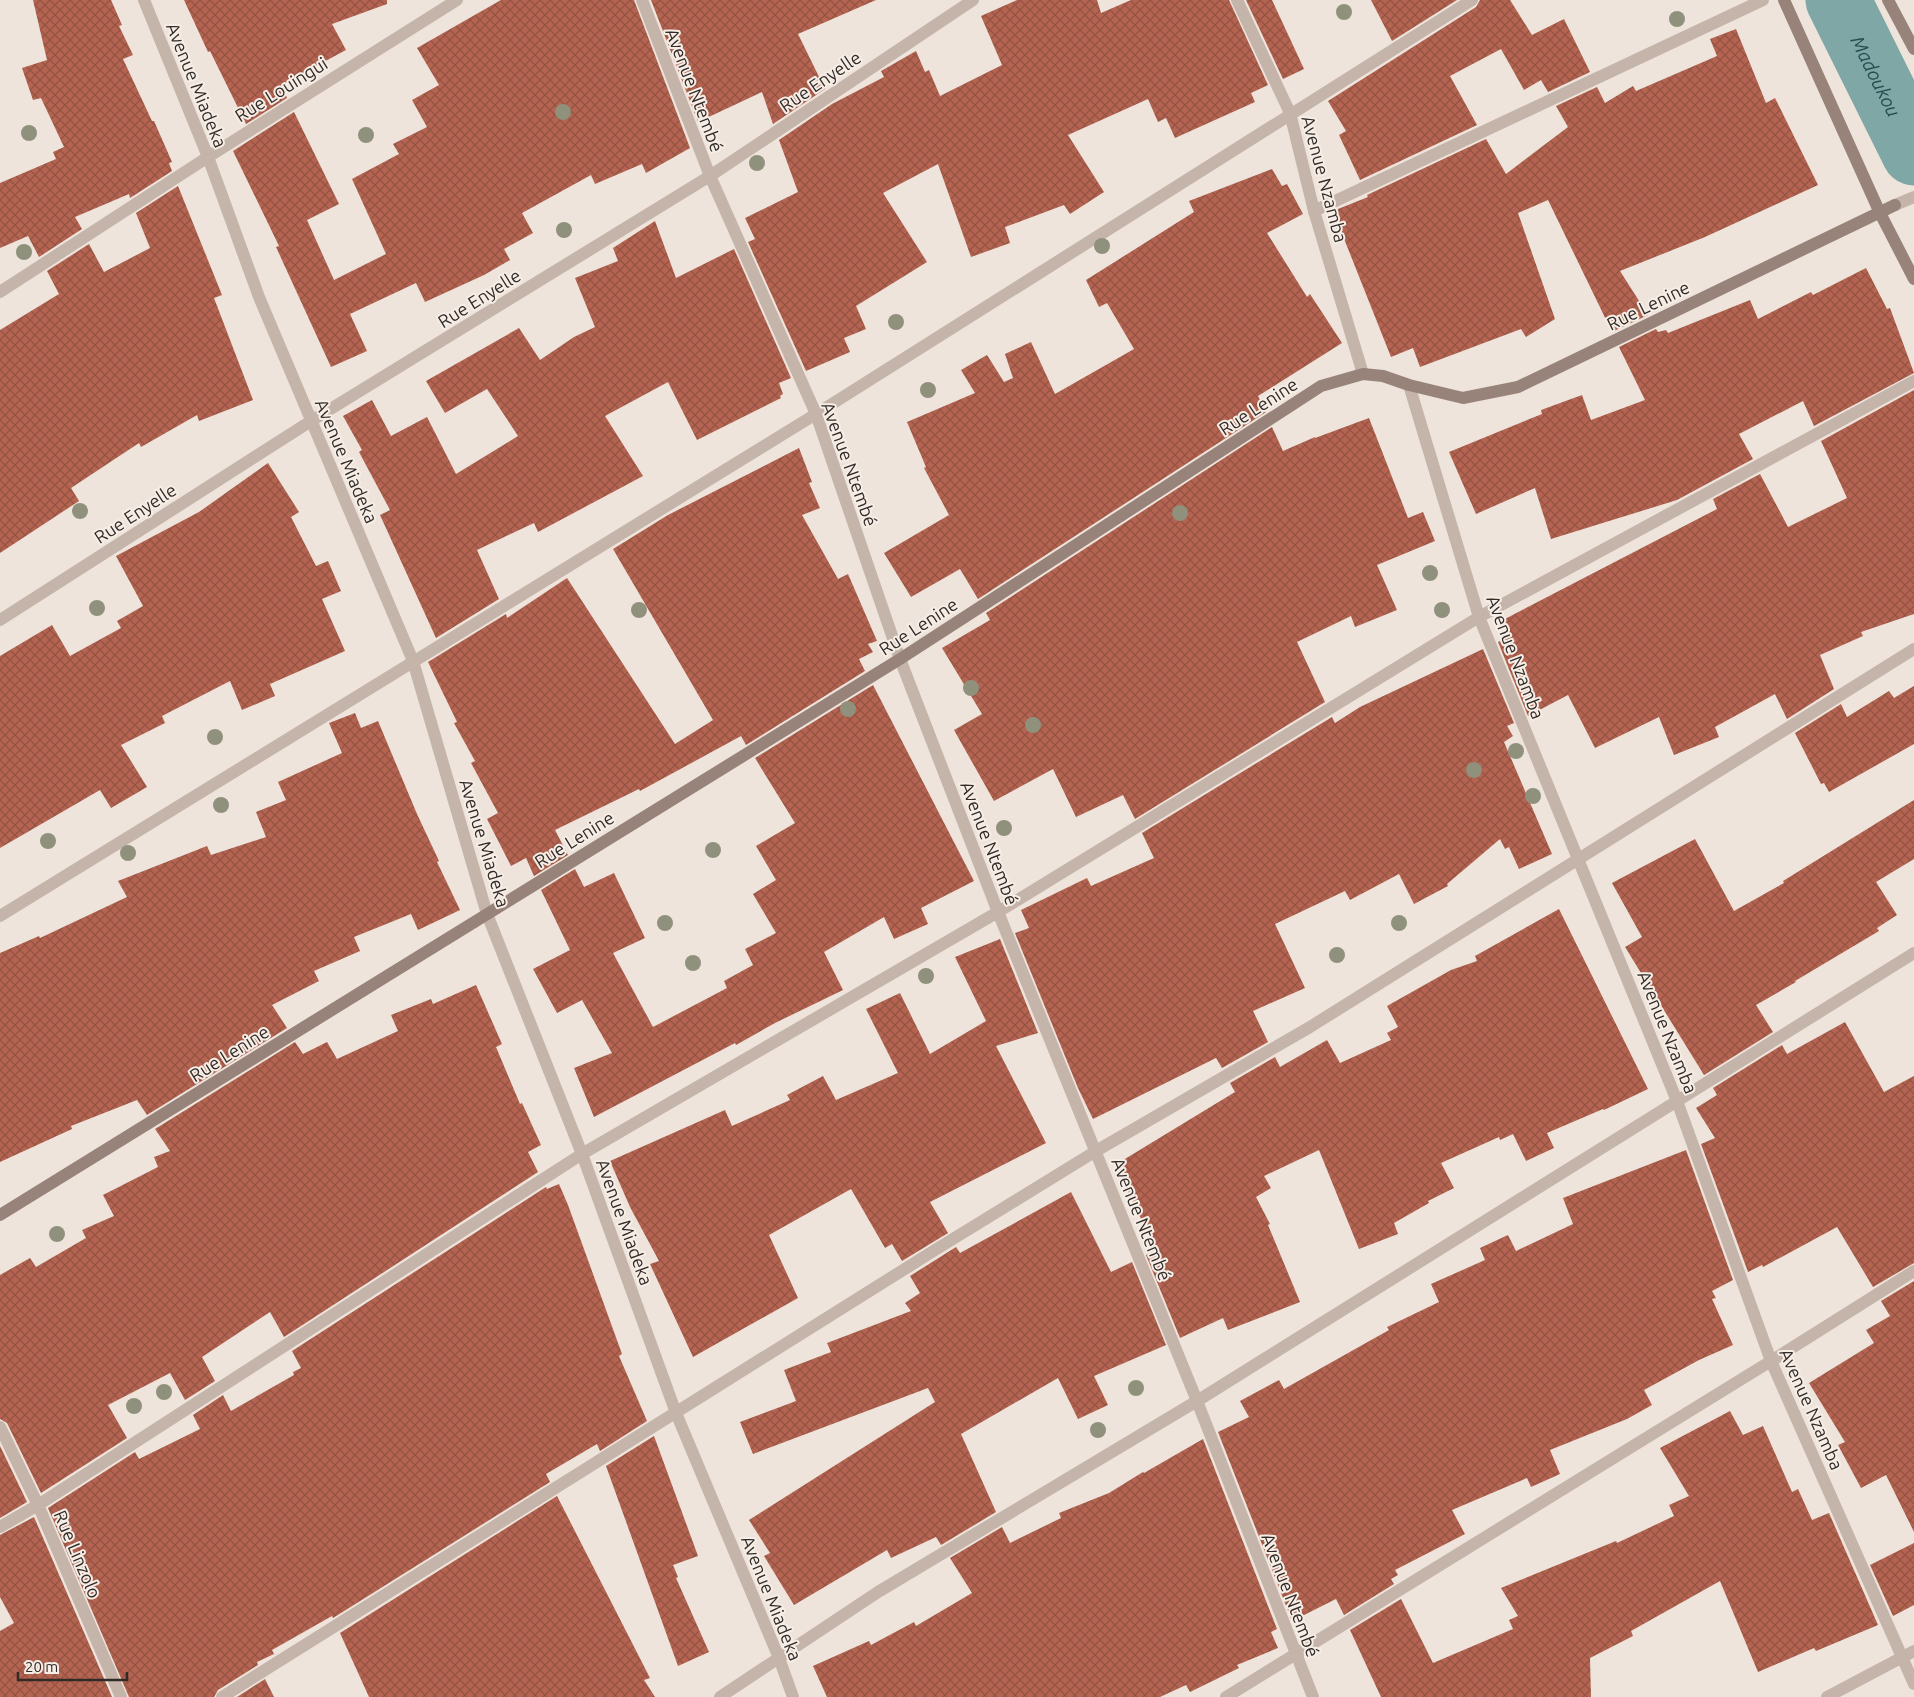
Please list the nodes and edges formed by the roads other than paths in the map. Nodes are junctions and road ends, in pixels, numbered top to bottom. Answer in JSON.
{"nodes":[{"id":1,"x":144,"y":0,"type":"edge"},
{"id":2,"x":456,"y":0,"type":"edge"},
{"id":3,"x":642,"y":0,"type":"edge"},
{"id":4,"x":973,"y":0,"type":"edge"},
{"id":5,"x":1238,"y":0,"type":"edge"},
{"id":6,"x":1472,"y":0,"type":"edge"},
{"id":7,"x":1763,"y":0,"type":"edge"},
{"id":8,"x":1784,"y":0,"type":"edge"},
{"id":9,"x":1888,"y":0,"type":"edge"},
{"id":10,"x":1914,"y":49,"type":"edge"},
{"id":11,"x":1290,"y":113,"type":"junction"},
{"id":12,"x":208,"y":156,"type":"junction"},
{"id":13,"x":710,"y":176,"type":"junction"},
{"id":14,"x":1914,"y":197,"type":"edge"},
{"id":15,"x":1314,"y":211,"type":"junction"},
{"id":16,"x":1880,"y":213,"type":"junction"},
{"id":17,"x":1914,"y":280,"type":"edge"},
{"id":18,"x":0,"y":292,"type":"edge"},
{"id":19,"x":1362,"y":374,"type":"junction"},
{"id":20,"x":1914,"y":381,"type":"edge"},
{"id":21,"x":1409,"y":385,"type":"junction"},
{"id":22,"x":816,"y":414,"type":"junction"},
{"id":23,"x":311,"y":421,"type":"junction"},
{"id":24,"x":1479,"y":616,"type":"junction"},
{"id":25,"x":0,"y":620,"type":"edge"},
{"id":26,"x":1914,"y":649,"type":"edge"},
{"id":27,"x":900,"y":659,"type":"junction"},
{"id":28,"x":413,"y":661,"type":"junction"},
{"id":29,"x":1578,"y":858,"type":"junction"},
{"id":30,"x":998,"y":912,"type":"junction"},
{"id":31,"x":487,"y":914,"type":"junction"},
{"id":32,"x":0,"y":916,"type":"edge"},
{"id":33,"x":1914,"y":953,"type":"edge"},
{"id":34,"x":1677,"y":1101,"type":"junction"},
{"id":35,"x":1096,"y":1151,"type":"junction"},
{"id":36,"x":582,"y":1154,"type":"junction"},
{"id":37,"x":0,"y":1215,"type":"edge"},
{"id":38,"x":1914,"y":1271,"type":"edge"},
{"id":39,"x":1771,"y":1362,"type":"junction"},
{"id":40,"x":1197,"y":1401,"type":"junction"},
{"id":41,"x":676,"y":1413,"type":"junction"},
{"id":42,"x":0,"y":1427,"type":"edge"},
{"id":43,"x":38,"y":1505,"type":"junction"},
{"id":44,"x":0,"y":1527,"type":"edge"},
{"id":45,"x":1914,"y":1651,"type":"edge"},
{"id":46,"x":1296,"y":1655,"type":"junction"},
{"id":47,"x":1902,"y":1657,"type":"junction"},
{"id":48,"x":779,"y":1658,"type":"junction"},
{"id":49,"x":1914,"y":1684,"type":"edge"},
{"id":50,"x":121,"y":1697,"type":"edge"},
{"id":51,"x":222,"y":1697,"type":"edge"},
{"id":52,"x":720,"y":1697,"type":"edge"},
{"id":53,"x":792,"y":1697,"type":"edge"},
{"id":54,"x":1226,"y":1697,"type":"edge"},
{"id":55,"x":1313,"y":1697,"type":"edge"},
{"id":56,"x":1827,"y":1697,"type":"edge"}],
"edges":[{"from":1,"to":12,"type":"street","name":"Avenue Miadeka"},
{"from":2,"to":12,"type":"street","name":"Rue Louingui"},
{"from":3,"to":13,"type":"street","name":"Avenue Ntembé"},
{"from":4,"to":13,"type":"street","name":"Rue Enyelle"},
{"from":5,"to":11,"type":"street","name":"Avenue Nzamba"},
{"from":6,"to":11,"type":"street"},
{"from":7,"to":15,"type":"street"},
{"from":8,"to":16,"type":"street"},
{"from":9,"to":10,"type":"street"},
{"from":11,"to":15,"type":"street","name":"Avenue Nzamba"},
{"from":11,"to":22,"type":"street"},
{"from":12,"to":18,"type":"street","name":"Rue Louingui"},
{"from":12,"to":23,"type":"street","name":"Avenue Miadeka"},
{"from":13,"to":22,"type":"street","name":"Avenue Ntembé"},
{"from":13,"to":23,"type":"street","name":"Rue Enyelle"},
{"from":14,"to":16,"type":"street","name":"Rue Lenine"},
{"from":15,"to":19,"type":"street","name":"Avenue Nzamba"},
{"from":16,"to":17,"type":"street"},
{"from":16,"to":21,"type":"street","name":"Rue Lenine"},
{"from":19,"to":21,"type":"street","name":"Rue Lenine"},
{"from":19,"to":27,"type":"street","name":"Rue Lenine"},
{"from":20,"to":24,"type":"street"},
{"from":21,"to":24,"type":"street","name":"Avenue Nzamba"},
{"from":22,"to":27,"type":"street","name":"Avenue Ntembé"},
{"from":22,"to":28,"type":"street"},
{"from":23,"to":25,"type":"street","name":"Rue Enyelle"},
{"from":23,"to":28,"type":"street","name":"Avenue Miadeka"},
{"from":24,"to":29,"type":"street","name":"Avenue Nzamba"},
{"from":24,"to":30,"type":"street"},
{"from":26,"to":29,"type":"street"},
{"from":27,"to":30,"type":"street","name":"Avenue Ntembé"},
{"from":27,"to":31,"type":"street","name":"Rue Lenine"},
{"from":28,"to":31,"type":"street","name":"Avenue Miadeka"},
{"from":28,"to":32,"type":"street"},
{"from":29,"to":34,"type":"street","name":"Avenue Nzamba"},
{"from":29,"to":35,"type":"street"},
{"from":30,"to":35,"type":"street","name":"Avenue Ntembé"},
{"from":30,"to":36,"type":"street"},
{"from":31,"to":36,"type":"street","name":"Avenue Miadeka"},
{"from":31,"to":37,"type":"street","name":"Rue Lenine"},
{"from":33,"to":34,"type":"street"},
{"from":34,"to":39,"type":"street","name":"Avenue Nzamba"},
{"from":34,"to":40,"type":"street"},
{"from":35,"to":40,"type":"street","name":"Avenue Ntembé"},
{"from":35,"to":41,"type":"street"},
{"from":36,"to":41,"type":"street","name":"Avenue Miadeka"},
{"from":36,"to":43,"type":"street"},
{"from":38,"to":39,"type":"street"},
{"from":39,"to":46,"type":"street"},
{"from":39,"to":47,"type":"street","name":"Avenue Nzamba"},
{"from":40,"to":46,"type":"street","name":"Avenue Ntembé"},
{"from":40,"to":48,"type":"street"},
{"from":41,"to":48,"type":"street","name":"Avenue Miadeka"},
{"from":41,"to":51,"type":"street"},
{"from":42,"to":43,"type":"street","name":"Rue Linzolo"},
{"from":43,"to":44,"type":"street"},
{"from":43,"to":50,"type":"street","name":"Rue Linzolo"},
{"from":45,"to":47,"type":"street"},
{"from":46,"to":54,"type":"street"},
{"from":46,"to":55,"type":"street","name":"Avenue Ntembé"},
{"from":47,"to":49,"type":"street","name":"Avenue Nzamba"},
{"from":47,"to":56,"type":"street"},
{"from":48,"to":52,"type":"street"},
{"from":48,"to":53,"type":"street","name":"Avenue Miadeka"}]}
